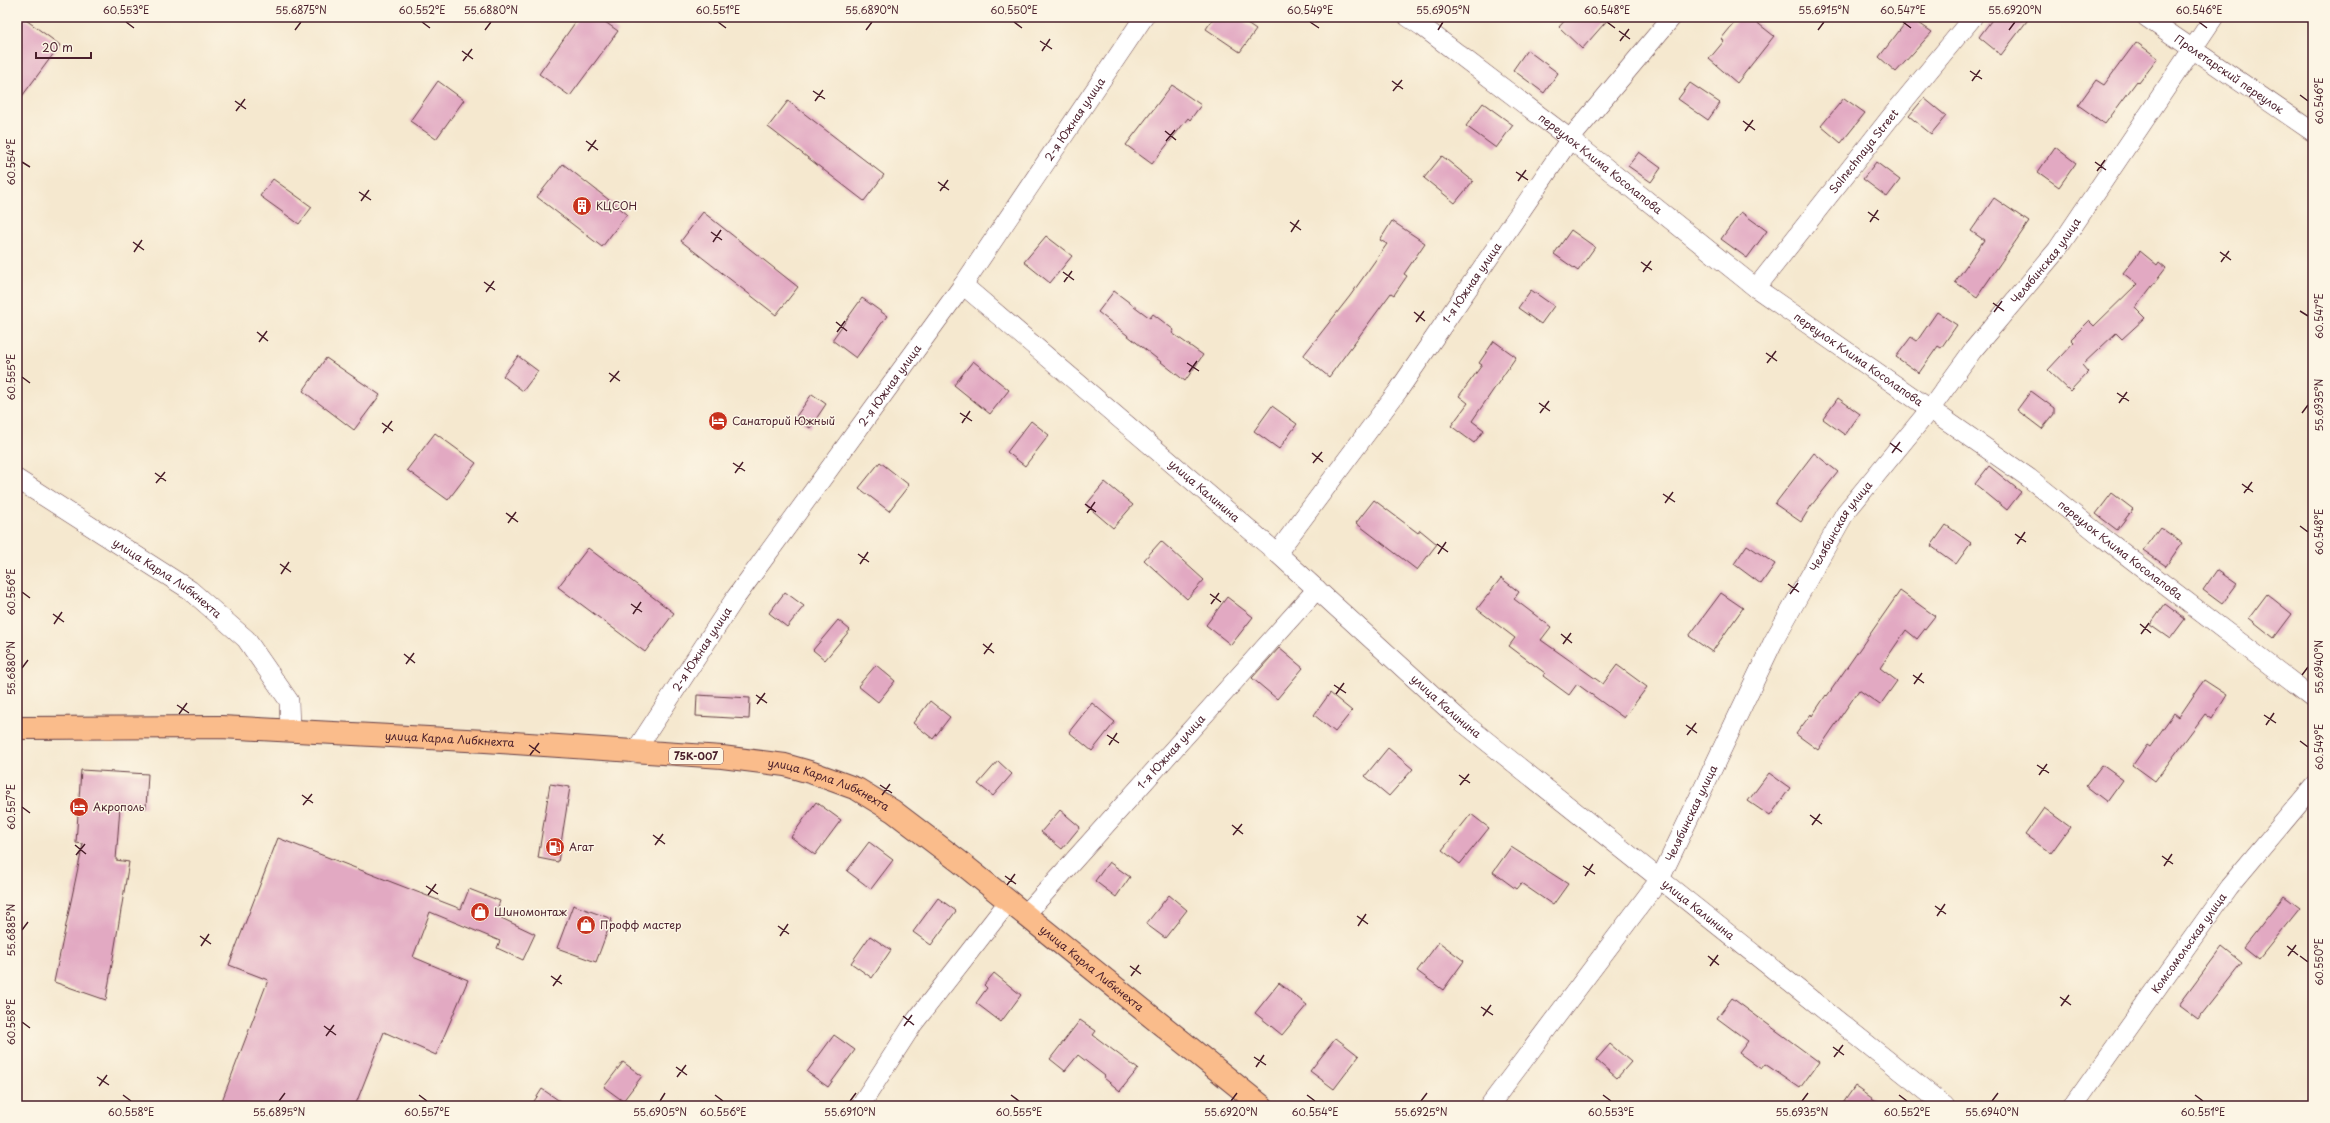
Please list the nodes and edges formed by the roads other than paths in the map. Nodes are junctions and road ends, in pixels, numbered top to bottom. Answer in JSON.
{"nodes":[{"id":1,"x":1144,"y":17,"type":"edge"},
{"id":2,"x":1408,"y":17,"type":"edge"},
{"id":3,"x":1672,"y":17,"type":"edge"},
{"id":4,"x":1973,"y":17,"type":"edge"},
{"id":5,"x":2146,"y":17,"type":"edge"},
{"id":6,"x":2214,"y":17,"type":"edge"},
{"id":7,"x":2191,"y":49,"type":"junction"},
{"id":8,"x":2313,"y":132,"type":"edge"},
{"id":9,"x":1570,"y":139,"type":"junction"},
{"id":10,"x":963,"y":286,"type":"junction"},
{"id":11,"x":1756,"y":288,"type":"junction"},
{"id":12,"x":1931,"y":408,"type":"junction"},
{"id":13,"x":17,"y":479,"type":"edge"},
{"id":14,"x":1277,"y":553,"type":"junction"},
{"id":15,"x":1317,"y":589,"type":"junction"},
{"id":16,"x":2313,"y":698,"type":"edge"},
{"id":17,"x":17,"y":728,"type":"edge"},
{"id":18,"x":290,"y":730,"type":"junction"},
{"id":19,"x":634,"y":753,"type":"junction"},
{"id":20,"x":2313,"y":787,"type":"edge"},
{"id":21,"x":1660,"y":879,"type":"junction"},
{"id":22,"x":1009,"y":901,"type":"junction"},
{"id":23,"x":1025,"y":915,"type":"junction"},
{"id":24,"x":860,"y":1106,"type":"edge"},
{"id":25,"x":1262,"y":1106,"type":"edge"},
{"id":26,"x":1488,"y":1106,"type":"edge"},
{"id":27,"x":1945,"y":1106,"type":"edge"},
{"id":28,"x":2073,"y":1106,"type":"edge"}],
"edges":[{"from":1,"to":10,"type":"street","name":"2-я Южная улица"},
{"from":2,"to":9,"type":"street","name":"переулок Клима Косолапова"},
{"from":3,"to":9,"type":"street","name":"1-я Южная улица"},
{"from":4,"to":11,"type":"street","name":"Solnechnaya Street"},
{"from":5,"to":7,"type":"street","name":"Пролетарский переулок"},
{"from":6,"to":7,"type":"street","name":"Челябинская улица"},
{"from":7,"to":8,"type":"street","name":"Пролетарский переулок"},
{"from":7,"to":12,"type":"street","name":"Челябинская улица"},
{"from":9,"to":11,"type":"street","name":"переулок Клима Косолапова"},
{"from":9,"to":14,"type":"street","name":"1-я Южная улица"},
{"from":10,"to":14,"type":"street","name":"улица Калинина"},
{"from":10,"to":19,"type":"street","name":"2-я Южная улица"},
{"from":11,"to":12,"type":"street","name":"переулок Клима Косолапова"},
{"from":12,"to":16,"type":"street","name":"переулок Клима Косолапова"},
{"from":12,"to":21,"type":"street","name":"Челябинская улица"},
{"from":13,"to":18,"type":"street","name":"улица Карла Либкнехта"},
{"from":14,"to":15,"type":"street","name":"улица Калинина"},
{"from":15,"to":21,"type":"street","name":"улица Калинина"},
{"from":15,"to":23,"type":"street","name":"1-я Южная улица"},
{"from":17,"to":18,"type":"main road","name":"улица Карла Либкнехта","number":"75К-007"},
{"from":18,"to":19,"type":"main road","name":"улица Карла Либкнехта","number":"75К-007"},
{"from":19,"to":22,"type":"main road","name":"улица Карла Либкнехта","number":"75К-007"},
{"from":20,"to":28,"type":"street","name":"Комсомольская улица"},
{"from":21,"to":26,"type":"street","name":"Челябинская улица"},
{"from":21,"to":27,"type":"street","name":"улица Калинина"},
{"from":22,"to":23,"type":"main road","name":"улица Карла Либкнехта","number":"75К-007"},
{"from":22,"to":24,"type":"street"},
{"from":23,"to":25,"type":"main road","name":"улица Карла Либкнехта","number":"75К-007"}]}
